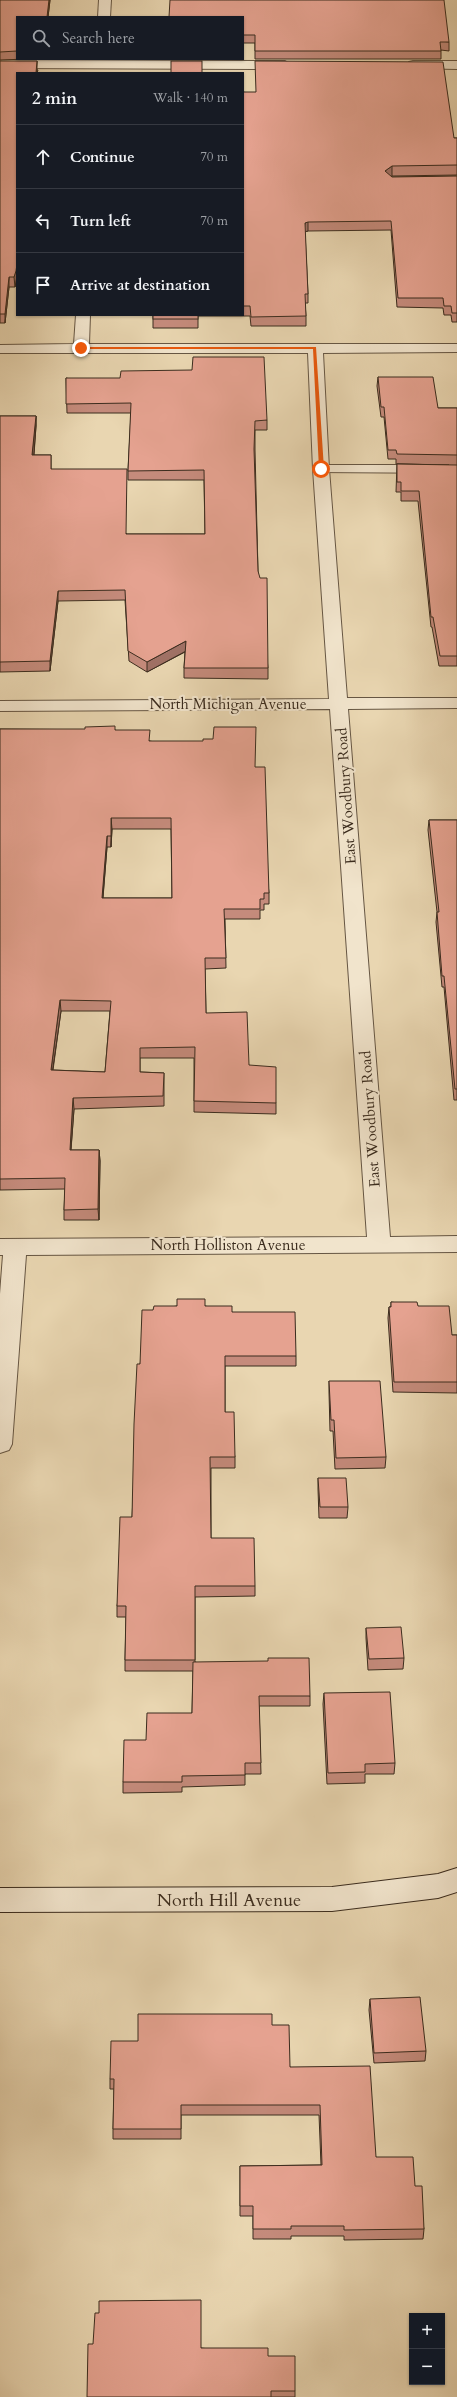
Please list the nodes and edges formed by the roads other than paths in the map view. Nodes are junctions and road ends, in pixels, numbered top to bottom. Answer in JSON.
{"nodes":[{"id":1,"x":105,"y":0,"type":"edge"},
{"id":2,"x":104,"y":16,"type":"edge"},
{"id":3,"x":0,"y":64,"type":"edge"},
{"id":4,"x":100,"y":65,"type":"edge"},
{"id":5,"x":296,"y":65,"type":"edge"},
{"id":6,"x":403,"y":65,"type":"edge"},
{"id":7,"x":457,"y":65,"type":"edge"},
{"id":8,"x":83,"y":316,"type":"edge"},
{"id":9,"x":81,"y":348,"type":"junction"},
{"id":10,"x":315,"y":348,"type":"junction"},
{"id":11,"x":457,"y":348,"type":"edge"},
{"id":12,"x":0,"y":349,"type":"edge"},
{"id":13,"x":321,"y":469,"type":"junction"},
{"id":14,"x":457,"y":469,"type":"edge"},
{"id":15,"x":339,"y":703,"type":"junction"},
{"id":16,"x":457,"y":704,"type":"edge"},
{"id":17,"x":0,"y":706,"type":"edge"},
{"id":18,"x":457,"y":1244,"type":"edge"},
{"id":19,"x":379,"y":1245,"type":"junction"},
{"id":20,"x":8,"y":1247,"type":"edge"},
{"id":21,"x":0,"y":1444,"type":"edge"},
{"id":22,"x":457,"y":1880,"type":"edge"},
{"id":23,"x":0,"y":1900,"type":"edge"}],
"edges":[{"from":1,"to":2,"type":"street"},
{"from":3,"to":4,"type":"street"},
{"from":4,"to":5,"type":"street"},
{"from":6,"to":7,"type":"street"},
{"from":8,"to":9,"type":"street"},
{"from":9,"to":10,"type":"street"},
{"from":9,"to":12,"type":"street"},
{"from":10,"to":11,"type":"street"},
{"from":10,"to":13,"type":"street","name":"East Woodbury Road"},
{"from":13,"to":14,"type":"lane"},
{"from":13,"to":15,"type":"street","name":"East Woodbury Road"},
{"from":15,"to":16,"type":"street","name":"North Michigan Avenue"},
{"from":15,"to":17,"type":"street","name":"North Michigan Avenue"},
{"from":15,"to":19,"type":"street","name":"East Woodbury Road"},
{"from":18,"to":19,"type":"street","name":"North Holliston Avenue"},
{"from":19,"to":20,"type":"street","name":"North Holliston Avenue"},
{"from":20,"to":21,"type":"street"},
{"from":22,"to":23,"type":"street","name":"North Hill Avenue"}]}
